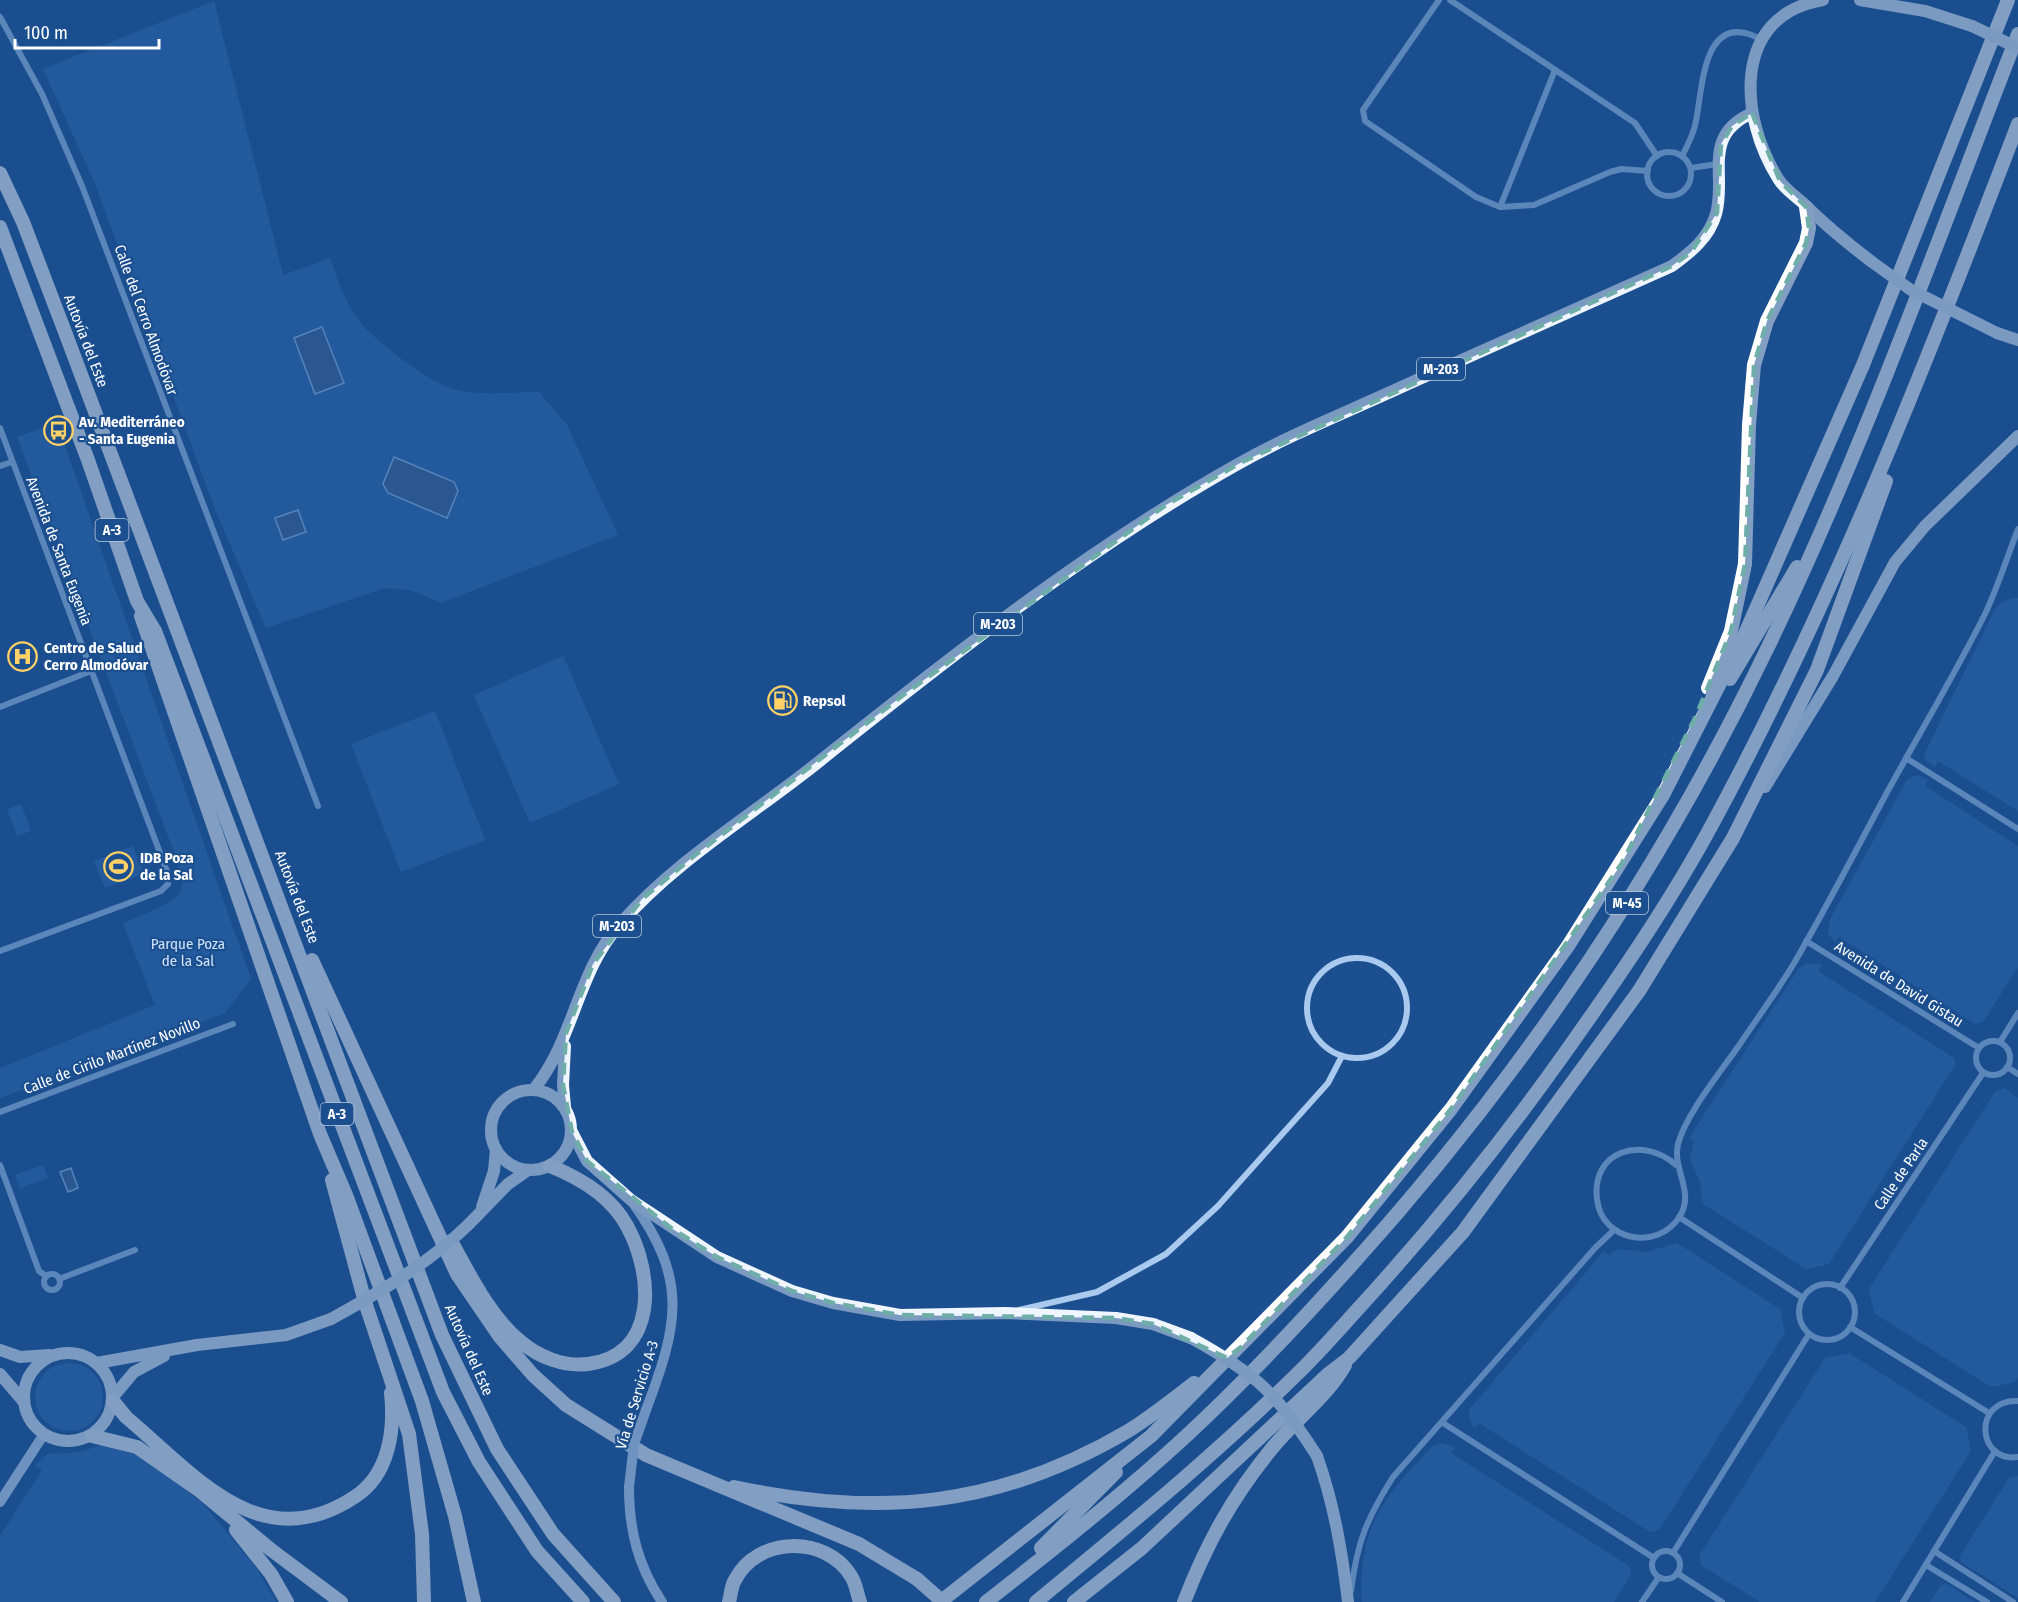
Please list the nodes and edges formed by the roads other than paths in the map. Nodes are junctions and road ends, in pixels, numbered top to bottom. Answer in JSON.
{"nodes":[{"id":1,"x":1439,"y":0,"type":"edge"},
{"id":2,"x":1450,"y":0,"type":"edge"},
{"id":3,"x":1823,"y":0,"type":"edge"},
{"id":4,"x":1860,"y":0,"type":"edge"},
{"id":5,"x":2008,"y":0,"type":"edge"},
{"id":6,"x":0,"y":17,"type":"edge"},
{"id":7,"x":2018,"y":34,"type":"edge"},
{"id":8,"x":1762,"y":40,"type":"junction"},
{"id":9,"x":2018,"y":48,"type":"edge"},
{"id":10,"x":1555,"y":70,"type":"junction"},
{"id":11,"x":1752,"y":113,"type":"junction"},
{"id":12,"x":2018,"y":124,"type":"edge"},
{"id":13,"x":1658,"y":156,"type":"junction"},
{"id":14,"x":1682,"y":156,"type":"junction"},
{"id":15,"x":1717,"y":164,"type":"junction"},
{"id":16,"x":1691,"y":168,"type":"junction"},
{"id":17,"x":1648,"y":171,"type":"junction"},
{"id":18,"x":0,"y":173,"type":"edge"},
{"id":19,"x":1500,"y":207,"type":"junction"},
{"id":20,"x":1806,"y":207,"type":"junction"},
{"id":21,"x":0,"y":227,"type":"edge"},
{"id":22,"x":2018,"y":340,"type":"edge"},
{"id":23,"x":1919,"y":382,"type":"junction"},
{"id":24,"x":0,"y":428,"type":"edge"},
{"id":25,"x":2018,"y":436,"type":"edge"},
{"id":26,"x":12,"y":462,"type":"junction"},
{"id":27,"x":0,"y":466,"type":"edge"},
{"id":28,"x":1823,"y":524,"type":"junction"},
{"id":29,"x":2018,"y":529,"type":"edge"},
{"id":30,"x":137,"y":601,"type":"junction"},
{"id":31,"x":91,"y":671,"type":"junction"},
{"id":32,"x":0,"y":706,"type":"edge"},
{"id":33,"x":1687,"y":748,"type":"junction"},
{"id":34,"x":1906,"y":758,"type":"junction"},
{"id":35,"x":318,"y":806,"type":"dead end"},
{"id":36,"x":2018,"y":829,"type":"edge"},
{"id":37,"x":1733,"y":838,"type":"junction"},
{"id":38,"x":1622,"y":863,"type":"junction"},
{"id":39,"x":294,"y":937,"type":"junction"},
{"id":40,"x":1806,"y":941,"type":"junction"},
{"id":41,"x":0,"y":951,"type":"edge"},
{"id":42,"x":2018,"y":1013,"type":"edge"},
{"id":43,"x":233,"y":1023,"type":"dead end"},
{"id":44,"x":566,"y":1033,"type":"junction"},
{"id":45,"x":2000,"y":1042,"type":"junction"},
{"id":46,"x":1979,"y":1048,"type":"junction"},
{"id":47,"x":1342,"y":1056,"type":"junction"},
{"id":48,"x":2007,"y":1067,"type":"junction"},
{"id":49,"x":1983,"y":1073,"type":"junction"},
{"id":50,"x":2018,"y":1074,"type":"edge"},
{"id":51,"x":534,"y":1089,"type":"junction"},
{"id":52,"x":565,"y":1107,"type":"junction"},
{"id":53,"x":0,"y":1112,"type":"edge"},
{"id":54,"x":572,"y":1132,"type":"junction"},
{"id":55,"x":320,"y":1134,"type":"junction"},
{"id":56,"x":496,"y":1149,"type":"junction"},
{"id":57,"x":0,"y":1165,"type":"edge"},
{"id":58,"x":550,"y":1166,"type":"junction"},
{"id":59,"x":1676,"y":1166,"type":"junction"},
{"id":60,"x":528,"y":1170,"type":"junction"},
{"id":61,"x":414,"y":1182,"type":"junction"},
{"id":62,"x":631,"y":1200,"type":"junction"},
{"id":63,"x":480,"y":1211,"type":"junction"},
{"id":64,"x":1679,"y":1217,"type":"junction"},
{"id":65,"x":1614,"y":1230,"type":"junction"},
{"id":66,"x":135,"y":1250,"type":"dead end"},
{"id":67,"x":46,"y":1276,"type":"junction"},
{"id":68,"x":59,"y":1279,"type":"junction"},
{"id":69,"x":1839,"y":1288,"type":"junction"},
{"id":70,"x":1803,"y":1298,"type":"junction"},
{"id":71,"x":1005,"y":1313,"type":"junction"},
{"id":72,"x":1850,"y":1327,"type":"junction"},
{"id":73,"x":1809,"y":1334,"type":"junction"},
{"id":74,"x":1241,"y":1347,"type":"junction"},
{"id":75,"x":0,"y":1350,"type":"edge"},
{"id":76,"x":174,"y":1351,"type":"junction"},
{"id":77,"x":54,"y":1355,"type":"junction"},
{"id":78,"x":1349,"y":1358,"type":"junction"},
{"id":79,"x":97,"y":1363,"type":"junction"},
{"id":80,"x":389,"y":1370,"type":"junction"},
{"id":81,"x":0,"y":1374,"type":"edge"},
{"id":82,"x":113,"y":1399,"type":"junction"},
{"id":83,"x":2018,"y":1401,"type":"edge"},
{"id":84,"x":24,"y":1402,"type":"junction"},
{"id":85,"x":1989,"y":1413,"type":"junction"},
{"id":86,"x":1443,"y":1423,"type":"junction"},
{"id":87,"x":44,"y":1434,"type":"junction"},
{"id":88,"x":92,"y":1436,"type":"junction"},
{"id":89,"x":1151,"y":1436,"type":"junction"},
{"id":90,"x":1995,"y":1451,"type":"junction"},
{"id":91,"x":2018,"y":1457,"type":"edge"},
{"id":92,"x":701,"y":1480,"type":"junction"},
{"id":93,"x":200,"y":1491,"type":"junction"},
{"id":94,"x":0,"y":1502,"type":"edge"},
{"id":95,"x":1142,"y":1548,"type":"junction"},
{"id":96,"x":1934,"y":1551,"type":"junction"},
{"id":97,"x":1673,"y":1553,"type":"junction"},
{"id":98,"x":1654,"y":1558,"type":"junction"},
{"id":99,"x":1926,"y":1565,"type":"junction"},
{"id":100,"x":1677,"y":1573,"type":"junction"},
{"id":101,"x":1659,"y":1577,"type":"junction"},
{"id":102,"x":474,"y":1601,"type":"edge"},
{"id":103,"x":287,"y":1602,"type":"edge"},
{"id":104,"x":341,"y":1602,"type":"edge"},
{"id":105,"x":424,"y":1602,"type":"edge"},
{"id":106,"x":583,"y":1602,"type":"edge"},
{"id":107,"x":614,"y":1602,"type":"edge"},
{"id":108,"x":662,"y":1602,"type":"edge"},
{"id":109,"x":729,"y":1602,"type":"edge"},
{"id":110,"x":860,"y":1602,"type":"edge"},
{"id":111,"x":942,"y":1602,"type":"edge"},
{"id":112,"x":980,"y":1602,"type":"edge"},
{"id":113,"x":986,"y":1602,"type":"edge"},
{"id":114,"x":1036,"y":1602,"type":"edge"},
{"id":115,"x":1063,"y":1602,"type":"edge"},
{"id":116,"x":1074,"y":1602,"type":"edge"},
{"id":117,"x":1184,"y":1602,"type":"edge"},
{"id":118,"x":1349,"y":1602,"type":"edge"},
{"id":119,"x":1642,"y":1602,"type":"edge"},
{"id":120,"x":1722,"y":1602,"type":"edge"},
{"id":121,"x":1903,"y":1602,"type":"edge"},
{"id":122,"x":1987,"y":1602,"type":"edge"},
{"id":123,"x":2013,"y":1602,"type":"edge"}],
"edges":[{"from":1,"to":19,"type":"street"},
{"from":2,"to":10,"type":"street"},
{"from":3,"to":8,"type":"main road"},
{"from":4,"to":9,"type":"main road","bridge":true},
{"from":5,"to":33,"type":"highway"},
{"from":6,"to":35,"type":"street","name":"Calle del Cerro Almodóvar"},
{"from":7,"to":28,"type":"highway","number":"M-45"},
{"from":8,"to":11,"type":"main road"},
{"from":8,"to":14,"type":"street"},
{"from":10,"to":13,"type":"street"},
{"from":10,"to":19,"type":"street"},
{"from":11,"to":15,"type":"main road","number":"M-203"},
{"from":11,"to":20,"type":"main road"},
{"from":12,"to":23,"type":"highway","number":"M-45"},
{"from":13,"to":14,"type":"street"},
{"from":13,"to":17,"type":"street"},
{"from":14,"to":16,"type":"street"},
{"from":15,"to":16,"type":"street"},
{"from":15,"to":44,"type":"main road","number":"M-203"},
{"from":16,"to":17,"type":"street"},
{"from":17,"to":19,"type":"street"},
{"from":18,"to":39,"type":"highway","name":"Autovía del Este","number":"A-3"},
{"from":20,"to":22,"type":"main road","bridge":true},
{"from":20,"to":38,"type":"highway"},
{"from":21,"to":30,"type":"highway","number":"A-3"},
{"from":23,"to":37,"type":"highway"},
{"from":23,"to":114,"type":"highway","number":"M-45"},
{"from":24,"to":26,"type":"street","name":"Avenida de Santa Eugenia"},
{"from":25,"to":37,"type":"main road"},
{"from":26,"to":27,"type":"street"},
{"from":26,"to":31,"type":"street","name":"Avenida de Santa Eugenia"},
{"from":28,"to":33,"type":"highway"},
{"from":28,"to":113,"type":"highway","number":"M-45"},
{"from":29,"to":34,"type":"street"},
{"from":30,"to":55,"type":"highway"},
{"from":30,"to":106,"type":"highway","number":"A-3"},
{"from":31,"to":32,"type":"street"},
{"from":31,"to":41,"type":"street","name":"Avenida de Santa Eugenia"},
{"from":33,"to":38,"type":"highway"},
{"from":34,"to":36,"type":"street"},
{"from":34,"to":40,"type":"street"},
{"from":37,"to":78,"type":"highway"},
{"from":38,"to":74,"type":"highway"},
{"from":39,"to":61,"type":"highway"},
{"from":39,"to":107,"type":"highway","name":"Autovía del Este","number":"A-3"},
{"from":40,"to":46,"type":"street","name":"Avenida de David Gistau"},
{"from":40,"to":59,"type":"street"},
{"from":42,"to":45,"type":"street"},
{"from":43,"to":53,"type":"street","name":"Calle de Cirilo Martínez Novillo"},
{"from":44,"to":51,"type":"main road","number":"M-203"},
{"from":44,"to":52,"type":"main road","number":"M-203"},
{"from":45,"to":46,"type":"street"},
{"from":45,"to":48,"type":"street"},
{"from":46,"to":49,"type":"street"},
{"from":47,"to":47,"type":"street"},
{"from":47,"to":71,"type":"street"},
{"from":48,"to":49,"type":"street"},
{"from":48,"to":50,"type":"street"},
{"from":49,"to":69,"type":"street","name":"Calle de Parla"},
{"from":51,"to":52,"type":"main road"},
{"from":51,"to":56,"type":"main road"},
{"from":52,"to":54,"type":"main road","number":"M-203"},
{"from":54,"to":58,"type":"main road"},
{"from":54,"to":62,"type":"main road"},
{"from":55,"to":80,"type":"highway"},
{"from":55,"to":102,"type":"highway"},
{"from":56,"to":60,"type":"main road"},
{"from":56,"to":63,"type":"main road"},
{"from":57,"to":67,"type":"street"},
{"from":58,"to":60,"type":"main road"},
{"from":58,"to":61,"type":"highway"},
{"from":59,"to":64,"type":"street"},
{"from":59,"to":65,"type":"street"},
{"from":60,"to":63,"type":"main road"},
{"from":61,"to":92,"type":"highway"},
{"from":62,"to":71,"type":"main road"},
{"from":62,"to":108,"type":"main road","name":"Vía de Servicio A-3","bridge":true},
{"from":63,"to":76,"type":"main road","bridge":true},
{"from":64,"to":65,"type":"street"},
{"from":64,"to":70,"type":"street"},
{"from":65,"to":86,"type":"street"},
{"from":66,"to":68,"type":"street"},
{"from":67,"to":68,"type":"street"},
{"from":67,"to":68,"type":"street"},
{"from":69,"to":70,"type":"street"},
{"from":69,"to":72,"type":"street"},
{"from":70,"to":73,"type":"street"},
{"from":71,"to":118,"type":"main road","bridge":true},
{"from":72,"to":73,"type":"street"},
{"from":72,"to":85,"type":"street"},
{"from":73,"to":97,"type":"street"},
{"from":74,"to":89,"type":"highway"},
{"from":74,"to":92,"type":"highway"},
{"from":75,"to":77,"type":"main road"},
{"from":76,"to":79,"type":"main road"},
{"from":76,"to":82,"type":"main road"},
{"from":77,"to":79,"type":"main road"},
{"from":77,"to":84,"type":"main road"},
{"from":78,"to":95,"type":"highway"},
{"from":78,"to":117,"type":"highway"},
{"from":79,"to":82,"type":"main road"},
{"from":80,"to":82,"type":"highway"},
{"from":80,"to":105,"type":"highway"},
{"from":81,"to":84,"type":"main road"},
{"from":82,"to":88,"type":"main road"},
{"from":83,"to":85,"type":"street"},
{"from":84,"to":87,"type":"main road"},
{"from":85,"to":90,"type":"street"},
{"from":86,"to":98,"type":"street"},
{"from":86,"to":118,"type":"street"},
{"from":87,"to":88,"type":"main road"},
{"from":87,"to":94,"type":"main road"},
{"from":88,"to":93,"type":"highway"},
{"from":89,"to":111,"type":"highway"},
{"from":89,"to":112,"type":"highway"},
{"from":90,"to":91,"type":"street"},
{"from":90,"to":96,"type":"street"},
{"from":92,"to":111,"type":"highway","bridge":true},
{"from":93,"to":103,"type":"highway"},
{"from":93,"to":104,"type":"highway"},
{"from":95,"to":115,"type":"highway"},
{"from":95,"to":116,"type":"highway"},
{"from":96,"to":99,"type":"street"},
{"from":96,"to":123,"type":"street"},
{"from":97,"to":98,"type":"street"},
{"from":97,"to":100,"type":"street"},
{"from":98,"to":101,"type":"street"},
{"from":99,"to":121,"type":"street"},
{"from":99,"to":122,"type":"street"},
{"from":100,"to":101,"type":"street"},
{"from":100,"to":120,"type":"street"},
{"from":101,"to":119,"type":"street"},
{"from":109,"to":110,"type":"highway"}]}
